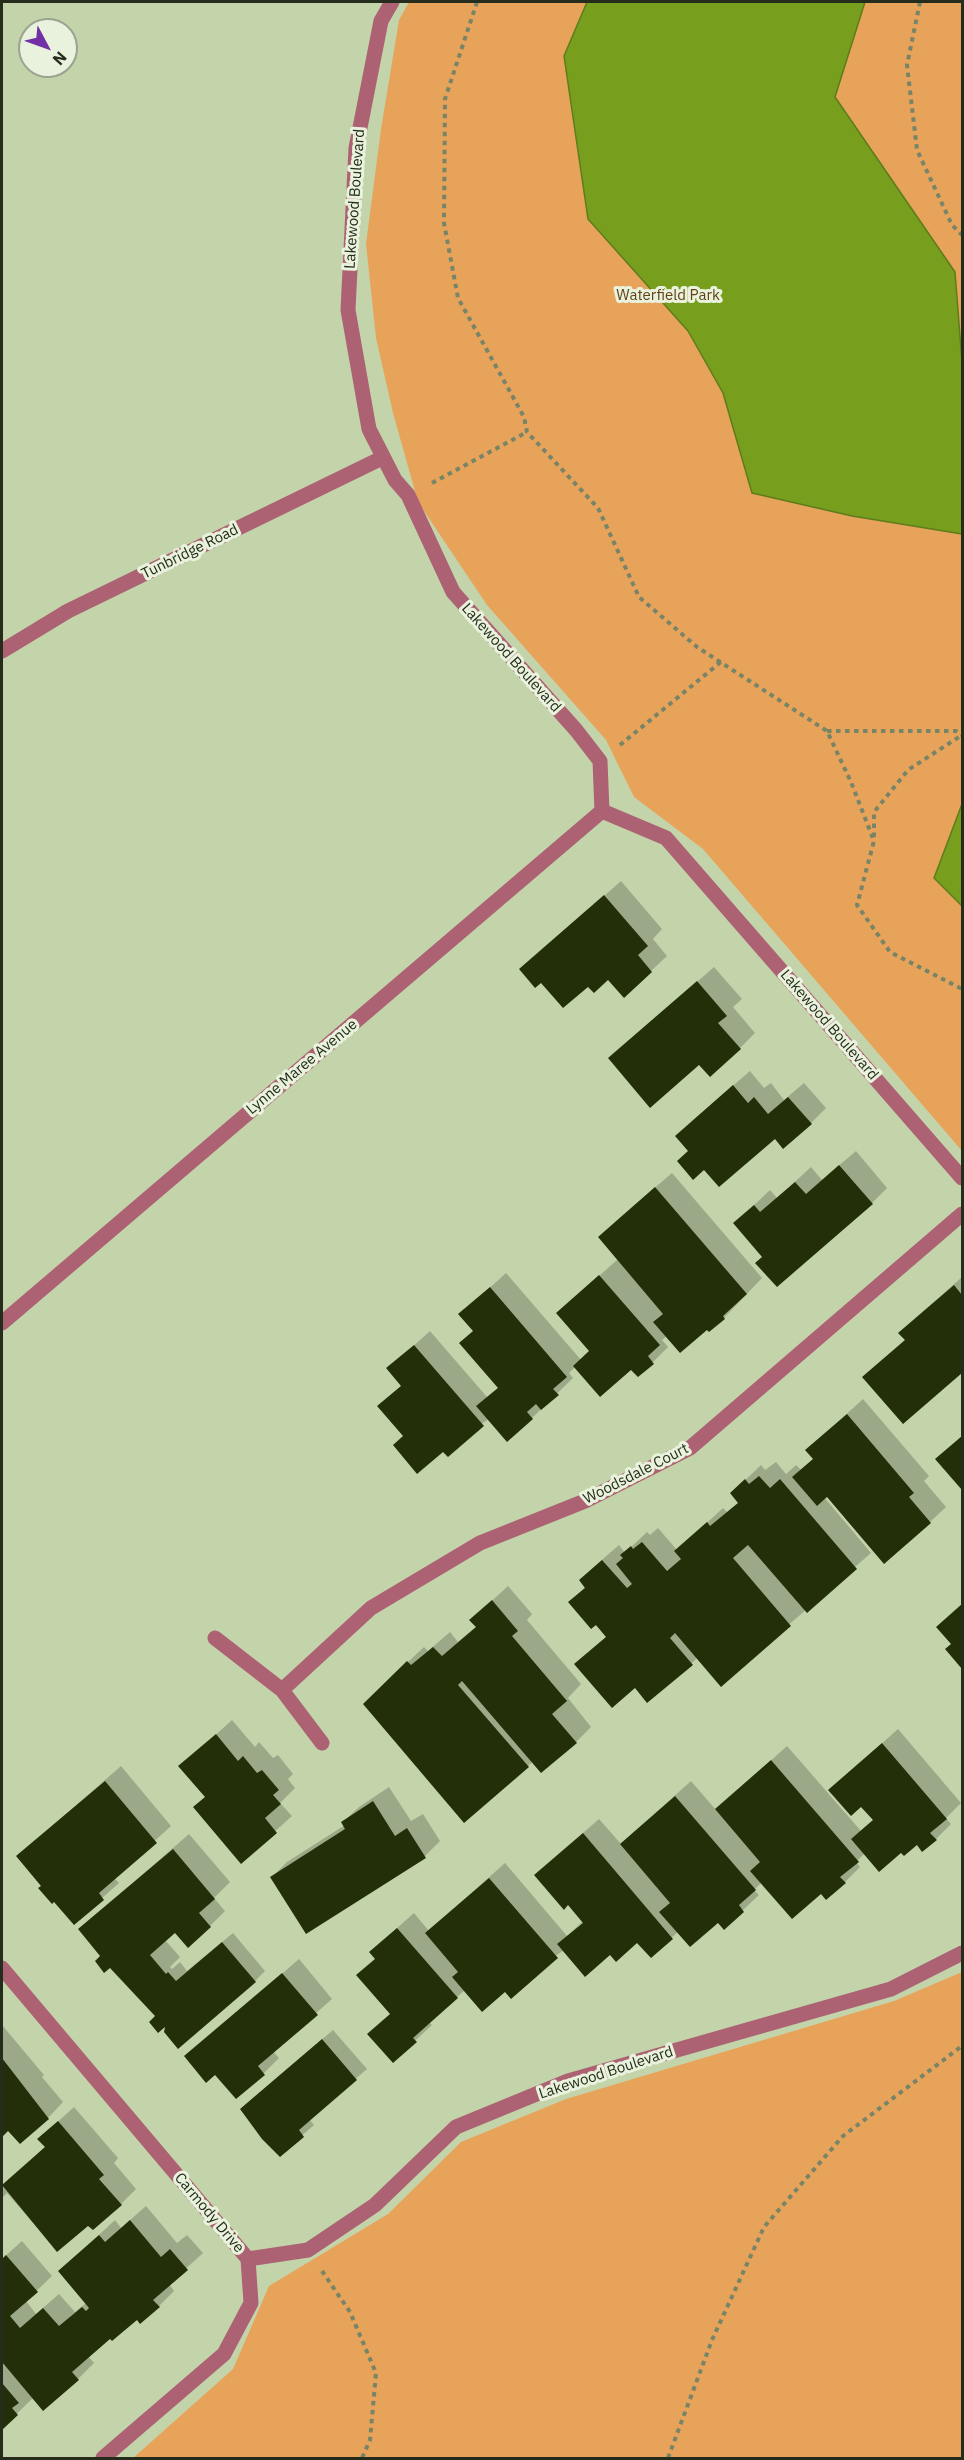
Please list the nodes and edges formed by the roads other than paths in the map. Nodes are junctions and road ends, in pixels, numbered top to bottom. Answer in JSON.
{"nodes":[{"id":1,"x":392,"y":2,"type":"edge"},
{"id":2,"x":382,"y":458,"type":"junction"},
{"id":3,"x":2,"y":651,"type":"edge"},
{"id":4,"x":602,"y":811,"type":"junction"},
{"id":5,"x":963,"y":1178,"type":"edge"},
{"id":6,"x":963,"y":1214,"type":"edge"},
{"id":7,"x":2,"y":1323,"type":"edge"},
{"id":8,"x":216,"y":1638,"type":"dead end"},
{"id":9,"x":282,"y":1690,"type":"junction"},
{"id":10,"x":322,"y":1743,"type":"dead end"},
{"id":11,"x":963,"y":1953,"type":"edge"},
{"id":12,"x":2,"y":1968,"type":"edge"},
{"id":13,"x":248,"y":2259,"type":"junction"},
{"id":14,"x":103,"y":2458,"type":"edge"}],
"edges":[{"from":1,"to":2,"type":"street","name":"Lakewood Boulevard"},
{"from":2,"to":3,"type":"street","name":"Tunbridge Road"},
{"from":2,"to":4,"type":"street","name":"Lakewood Boulevard"},
{"from":4,"to":5,"type":"street","name":"Lakewood Boulevard"},
{"from":4,"to":7,"type":"street","name":"Lynne Maree Avenue"},
{"from":6,"to":9,"type":"street","name":"Woodsdale Court"},
{"from":8,"to":9,"type":"street"},
{"from":9,"to":10,"type":"street"},
{"from":11,"to":13,"type":"street","name":"Lakewood Boulevard"},
{"from":12,"to":13,"type":"street","name":"Carmody Drive"},
{"from":13,"to":14,"type":"street","name":"Carmody Drive"}]}
